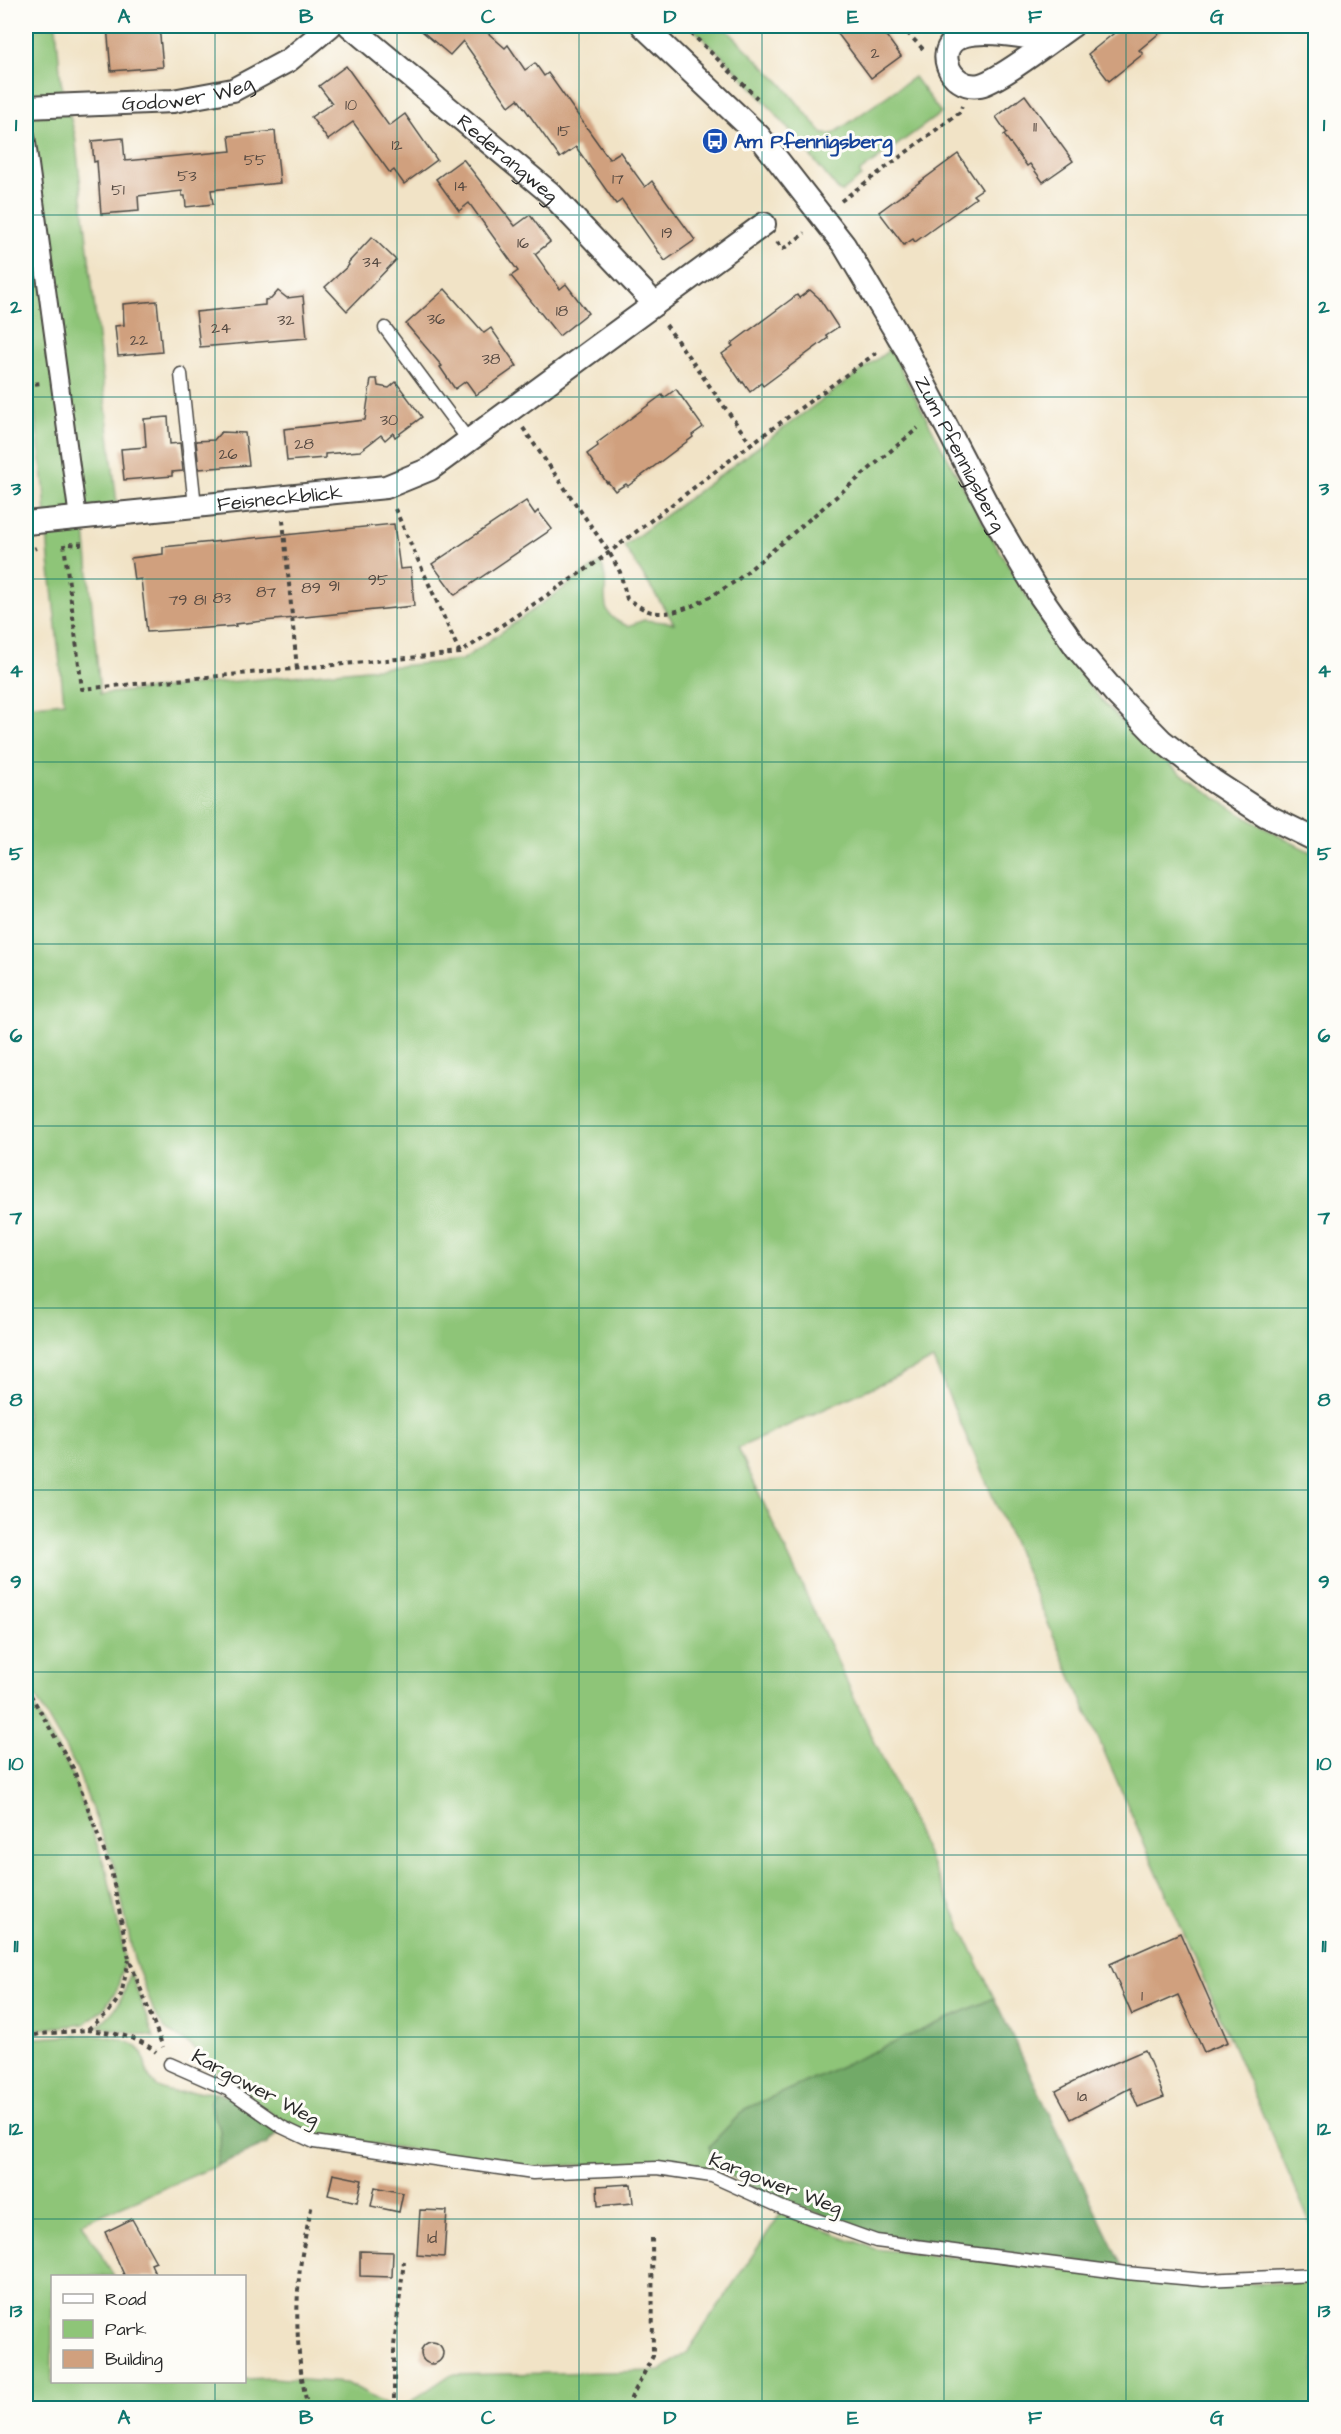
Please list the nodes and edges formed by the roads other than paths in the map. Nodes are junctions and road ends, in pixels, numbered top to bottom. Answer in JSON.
{"nodes":[{"id":1,"x":330,"y":26,"type":"edge"},
{"id":2,"x":350,"y":26,"type":"edge"},
{"id":3,"x":643,"y":26,"type":"edge"},
{"id":4,"x":1072,"y":26,"type":"edge"},
{"id":5,"x":1052,"y":40,"type":"junction"},
{"id":6,"x":26,"y":107,"type":"edge"},
{"id":7,"x":26,"y":135,"type":"edge"},
{"id":8,"x":764,"y":224,"type":"dead end"},
{"id":9,"x":653,"y":304,"type":"junction"},
{"id":10,"x":385,"y":328,"type":"dead end"},
{"id":11,"x":181,"y":374,"type":"dead end"},
{"id":12,"x":469,"y":441,"type":"junction"},
{"id":13,"x":195,"y":506,"type":"junction"},
{"id":14,"x":78,"y":518,"type":"junction"},
{"id":15,"x":26,"y":523,"type":"edge"},
{"id":16,"x":1316,"y":840,"type":"edge"},
{"id":17,"x":170,"y":2064,"type":"road end"},
{"id":18,"x":1316,"y":2275,"type":"edge"}],
"edges":[{"from":1,"to":6,"type":"street","name":"Godower Weg"},
{"from":2,"to":9,"type":"street","name":"Rederangweg"},
{"from":3,"to":16,"type":"street","name":"Zum Pfennigsberg"},
{"from":4,"to":5,"type":"street"},
{"from":5,"to":5,"type":"street"},
{"from":7,"to":14,"type":"street"},
{"from":8,"to":9,"type":"street","name":"Feisneckblick"},
{"from":9,"to":12,"type":"street","name":"Feisneckblick"},
{"from":10,"to":12,"type":"lane"},
{"from":11,"to":13,"type":"lane"},
{"from":12,"to":13,"type":"street","name":"Feisneckblick"},
{"from":13,"to":14,"type":"street","name":"Feisneckblick"},
{"from":14,"to":15,"type":"street","name":"Feisneckblick"},
{"from":17,"to":18,"type":"lane","name":"Kargower Weg"}]}
